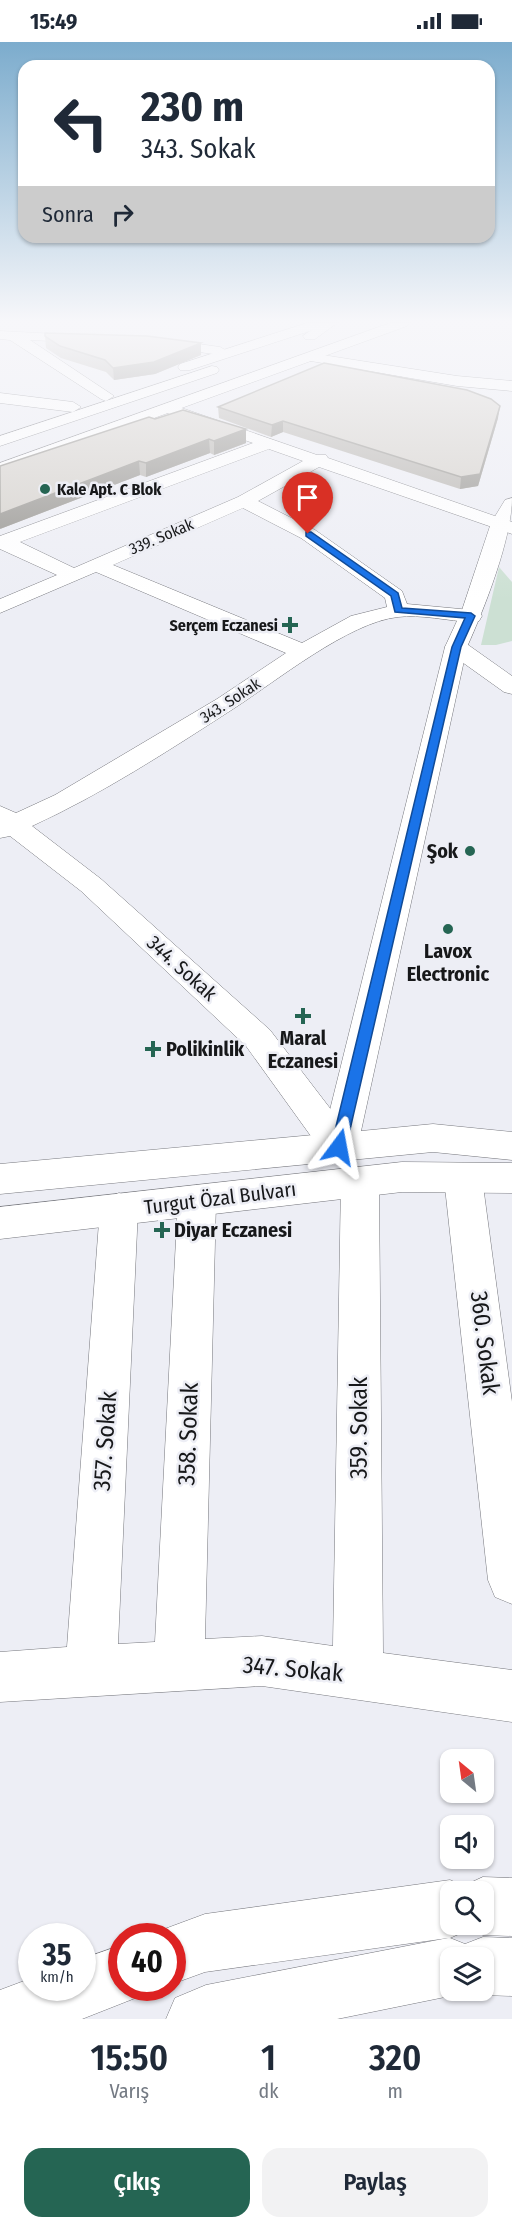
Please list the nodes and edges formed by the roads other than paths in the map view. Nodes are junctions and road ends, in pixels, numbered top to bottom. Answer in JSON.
{"nodes":[{"id":1,"x":46,"y":415,"type":"edge"},
{"id":2,"x":76,"y":415,"type":"edge"},
{"id":3,"x":118,"y":415,"type":"edge"},
{"id":4,"x":150,"y":415,"type":"edge"},
{"id":5,"x":191,"y":415,"type":"edge"},
{"id":6,"x":0,"y":429,"type":"edge"},
{"id":7,"x":0,"y":441,"type":"edge"},
{"id":8,"x":269,"y":443,"type":"junction"},
{"id":9,"x":0,"y":455,"type":"edge"},
{"id":10,"x":320,"y":459,"type":"junction"},
{"id":11,"x":0,"y":469,"type":"edge"},
{"id":12,"x":244,"y":501,"type":"junction"},
{"id":13,"x":508,"y":518,"type":"edge"},
{"id":14,"x":2,"y":543,"type":"edge"},
{"id":15,"x":96,"y":565,"type":"junction"},
{"id":16,"x":73,"y":575,"type":"junction"},
{"id":17,"x":0,"y":608,"type":"edge"},
{"id":18,"x":399,"y":610,"type":"junction"},
{"id":19,"x":471,"y":616,"type":"junction"},
{"id":20,"x":456,"y":647,"type":"junction"},
{"id":21,"x":303,"y":652,"type":"junction"},
{"id":22,"x":512,"y":687,"type":"edge"},
{"id":23,"x":4,"y":823,"type":"edge"},
{"id":24,"x":512,"y":1146,"type":"edge"},
{"id":25,"x":349,"y":1164,"type":"junction"},
{"id":26,"x":463,"y":1178,"type":"junction"},
{"id":27,"x":512,"y":1178,"type":"edge"},
{"id":28,"x":0,"y":1179,"type":"edge"},
{"id":29,"x":197,"y":1201,"type":"junction"},
{"id":30,"x":119,"y":1209,"type":"junction"},
{"id":31,"x":0,"y":1223,"type":"edge"},
{"id":32,"x":512,"y":1580,"type":"edge"},
{"id":33,"x":179,"y":1667,"type":"junction"},
{"id":34,"x":91,"y":1672,"type":"junction"},
{"id":35,"x":358,"y":1675,"type":"junction"},
{"id":36,"x":0,"y":1677,"type":"edge"},
{"id":37,"x":512,"y":1696,"type":"edge"},
{"id":38,"x":494,"y":1906,"type":"edge"},
{"id":39,"x":512,"y":1907,"type":"edge"},
{"id":40,"x":440,"y":1910,"type":"edge"},
{"id":41,"x":186,"y":1950,"type":"edge"},
{"id":42,"x":494,"y":1966,"type":"edge"},
{"id":43,"x":512,"y":1967,"type":"edge"},
{"id":44,"x":440,"y":1969,"type":"edge"},
{"id":45,"x":108,"y":1979,"type":"edge"},
{"id":46,"x":3,"y":2019,"type":"edge"},
{"id":47,"x":196,"y":2019,"type":"edge"}],
"edges":[{"from":1,"to":6,"type":"main road"},
{"from":2,"to":7,"type":"main road"},
{"from":3,"to":9,"type":"main road"},
{"from":4,"to":11,"type":"main road"},
{"from":5,"to":8,"type":"main road"},
{"from":8,"to":10,"type":"main road"},
{"from":8,"to":14,"type":"main road"},
{"from":10,"to":12,"type":"main road","name":"339. Sokak"},
{"from":10,"to":13,"type":"main road"},
{"from":12,"to":15,"type":"main road","name":"339. Sokak"},
{"from":12,"to":18,"type":"main road"},
{"from":13,"to":19,"type":"main road","name":"359. Sokak"},
{"from":14,"to":16,"type":"main road"},
{"from":15,"to":16,"type":"main road","name":"339. Sokak"},
{"from":15,"to":21,"type":"main road"},
{"from":16,"to":17,"type":"main road","name":"339. Sokak"},
{"from":18,"to":19,"type":"main road","name":"343. Sokak"},
{"from":18,"to":21,"type":"main road","name":"343. Sokak"},
{"from":19,"to":20,"type":"main road","name":"359. Sokak"},
{"from":20,"to":22,"type":"main road"},
{"from":20,"to":25,"type":"main road","name":"359. Sokak"},
{"from":21,"to":23,"type":"main road","name":"343. Sokak"},
{"from":23,"to":25,"type":"main road","name":"344. Sokak"},
{"from":24,"to":25,"type":"main road","name":"Turgut Özal Bulvarı"},
{"from":25,"to":26,"type":"main road","name":"Turgut Özal Bulvarı"},
{"from":25,"to":28,"type":"main road","name":"Turgut Özal Bulvarı"},
{"from":25,"to":29,"type":"main road","name":"Turgut Özal Bulvarı"},
{"from":25,"to":35,"type":"main road","name":"359. Sokak"},
{"from":26,"to":27,"type":"main road","name":"Turgut Özal Bulvarı"},
{"from":26,"to":32,"type":"main road","name":"360. Sokak"},
{"from":29,"to":30,"type":"main road","name":"Turgut Özal Bulvarı"},
{"from":29,"to":33,"type":"main road","name":"358. Sokak"},
{"from":30,"to":31,"type":"main road","name":"Turgut Özal Bulvarı"},
{"from":30,"to":34,"type":"main road","name":"357. Sokak"},
{"from":33,"to":34,"type":"main road","name":"347. Sokak"},
{"from":33,"to":35,"type":"main road","name":"347. Sokak"},
{"from":34,"to":36,"type":"main road","name":"347. Sokak"},
{"from":35,"to":37,"type":"main road","name":"347. Sokak"},
{"from":38,"to":39,"type":"main road"},
{"from":40,"to":41,"type":"main road"},
{"from":42,"to":43,"type":"main road"},
{"from":44,"to":47,"type":"main road"},
{"from":45,"to":46,"type":"main road"}]}
